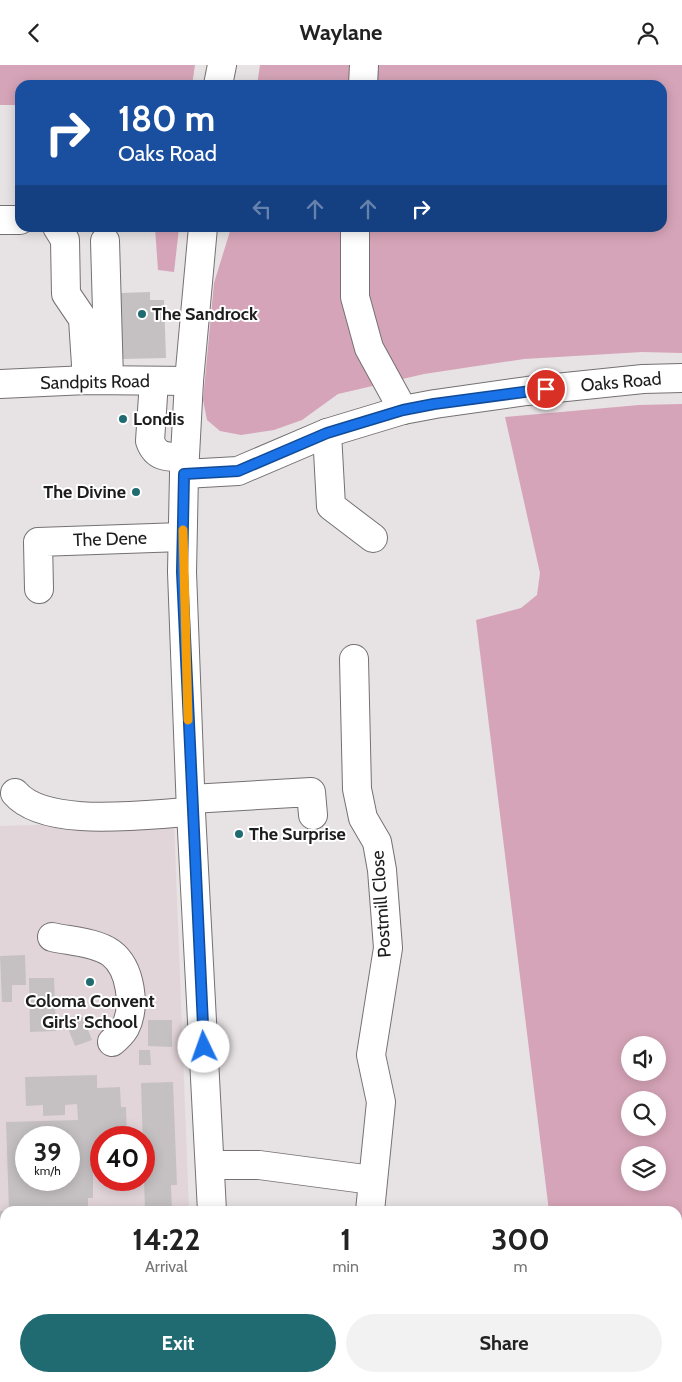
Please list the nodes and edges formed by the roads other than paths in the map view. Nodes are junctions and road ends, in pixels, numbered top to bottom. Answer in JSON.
{"nodes":[{"id":1,"x":222,"y":65,"type":"edge"},
{"id":2,"x":364,"y":65,"type":"edge"},
{"id":3,"x":219,"y":80,"type":"edge"},
{"id":4,"x":363,"y":80,"type":"edge"},
{"id":5,"x":0,"y":220,"type":"edge"},
{"id":6,"x":15,"y":220,"type":"edge"},
{"id":7,"x":60,"y":232,"type":"edge"},
{"id":8,"x":203,"y":232,"type":"edge"},
{"id":9,"x":357,"y":232,"type":"edge"},
{"id":10,"x":105,"y":241,"type":"dead end"},
{"id":11,"x":682,"y":378,"type":"edge"},
{"id":12,"x":98,"y":380,"type":"junction"},
{"id":13,"x":154,"y":381,"type":"junction"},
{"id":14,"x":189,"y":381,"type":"junction"},
{"id":15,"x":0,"y":384,"type":"edge"},
{"id":16,"x":403,"y":410,"type":"junction"},
{"id":17,"x":327,"y":433,"type":"junction"},
{"id":18,"x":184,"y":466,"type":"junction"},
{"id":19,"x":182,"y":537,"type":"junction"},
{"id":20,"x":373,"y":538,"type":"dead end"},
{"id":21,"x":39,"y":589,"type":"dead end"},
{"id":22,"x":354,"y":659,"type":"dead end"},
{"id":23,"x":15,"y":793,"type":"dead end"},
{"id":24,"x":191,"y":806,"type":"junction"},
{"id":25,"x":313,"y":815,"type":"dead end"},
{"id":26,"x":52,"y":937,"type":"dead end"},
{"id":27,"x":112,"y":1043,"type":"dead end"},
{"id":28,"x":210,"y":1165,"type":"junction"},
{"id":29,"x":372,"y":1180,"type":"junction"},
{"id":30,"x":212,"y":1206,"type":"edge"},
{"id":31,"x":370,"y":1206,"type":"edge"}],
"edges":[{"from":1,"to":3,"type":"street"},
{"from":2,"to":4,"type":"street"},
{"from":5,"to":6,"type":"street"},
{"from":7,"to":12,"type":"street"},
{"from":8,"to":14,"type":"street"},
{"from":9,"to":16,"type":"street"},
{"from":10,"to":12,"type":"street"},
{"from":11,"to":16,"type":"street","name":"Oaks Road"},
{"from":12,"to":13,"type":"street","name":"Sandpits Road"},
{"from":12,"to":15,"type":"street","name":"Sandpits Road"},
{"from":13,"to":14,"type":"street","name":"Sandpits Road"},
{"from":13,"to":18,"type":"street","name":"Oaks Road"},
{"from":14,"to":18,"type":"street"},
{"from":16,"to":17,"type":"street","name":"Oaks Road"},
{"from":17,"to":18,"type":"street","name":"Oaks Road"},
{"from":17,"to":20,"type":"street"},
{"from":18,"to":19,"type":"street"},
{"from":19,"to":21,"type":"street","name":"The Dene"},
{"from":19,"to":24,"type":"street"},
{"from":22,"to":29,"type":"street","name":"Postmill Close"},
{"from":23,"to":24,"type":"street"},
{"from":24,"to":25,"type":"street"},
{"from":24,"to":28,"type":"street"},
{"from":26,"to":27,"type":"street"},
{"from":28,"to":29,"type":"street"},
{"from":28,"to":30,"type":"street"},
{"from":29,"to":31,"type":"street","name":"Postmill Close"}]}
